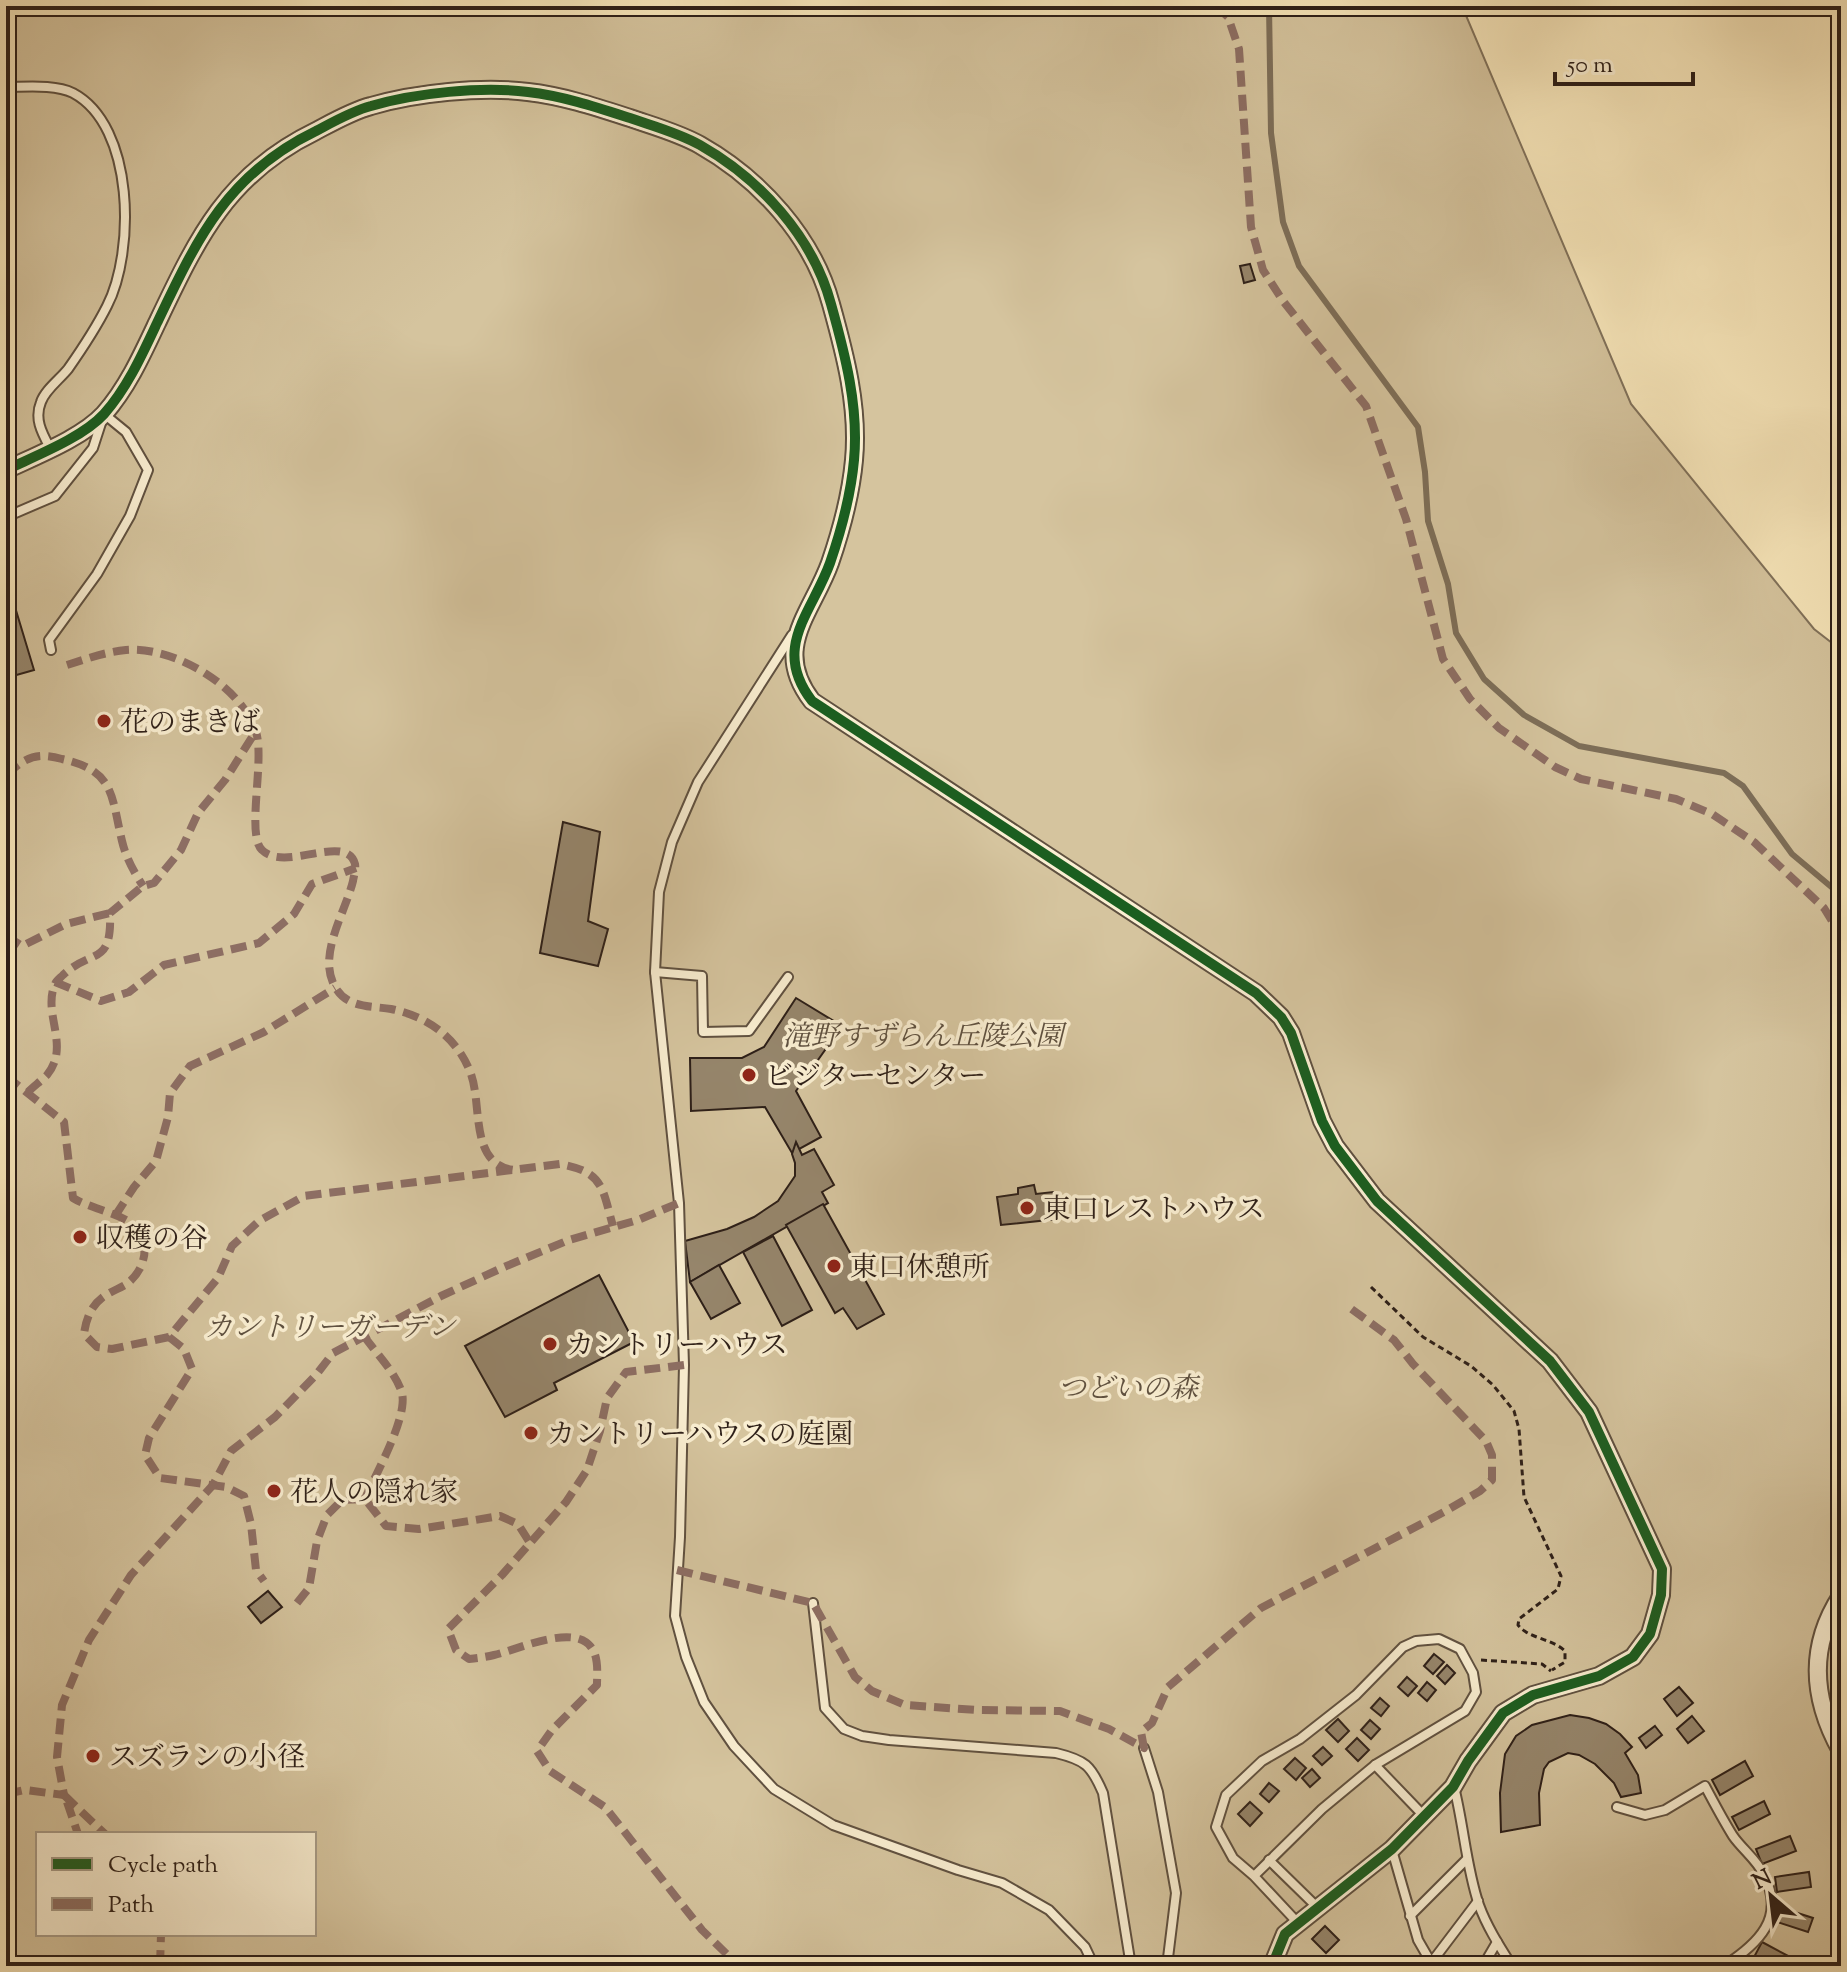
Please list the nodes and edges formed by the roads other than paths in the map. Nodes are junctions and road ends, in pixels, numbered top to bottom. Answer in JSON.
{"nodes":[{"id":1,"x":6,"y":87,"type":"edge"},
{"id":2,"x":104,"y":414,"type":"junction"},
{"id":3,"x":50,"y":448,"type":"junction"},
{"id":4,"x":6,"y":470,"type":"edge"},
{"id":5,"x":6,"y":517,"type":"edge"},
{"id":6,"x":798,"y":626,"type":"junction"},
{"id":7,"x":51,"y":650,"type":"dead end"},
{"id":8,"x":655,"y":972,"type":"junction"},
{"id":9,"x":788,"y":977,"type":"dead end"},
{"id":10,"x":1841,"y":1596,"type":"edge"},
{"id":11,"x":813,"y":1603,"type":"dead end"},
{"id":12,"x":1144,"y":1748,"type":"dead end"},
{"id":13,"x":1841,"y":1751,"type":"edge"},
{"id":14,"x":1375,"y":1765,"type":"junction"},
{"id":15,"x":1453,"y":1787,"type":"junction"},
{"id":16,"x":1617,"y":1807,"type":"dead end"},
{"id":17,"x":1425,"y":1817,"type":"junction"},
{"id":18,"x":1392,"y":1849,"type":"junction"},
{"id":19,"x":1467,"y":1859,"type":"junction"},
{"id":20,"x":1269,"y":1860,"type":"junction"},
{"id":21,"x":1254,"y":1876,"type":"junction"},
{"id":22,"x":1478,"y":1901,"type":"junction"},
{"id":23,"x":1317,"y":1907,"type":"junction"},
{"id":24,"x":1410,"y":1916,"type":"junction"},
{"id":25,"x":1297,"y":1922,"type":"junction"},
{"id":26,"x":1497,"y":1942,"type":"junction"},
{"id":27,"x":1432,"y":1965,"type":"edge"},
{"id":28,"x":1094,"y":1966,"type":"edge"},
{"id":29,"x":1131,"y":1966,"type":"edge"},
{"id":30,"x":1167,"y":1966,"type":"edge"},
{"id":31,"x":1272,"y":1966,"type":"edge"},
{"id":32,"x":1483,"y":1966,"type":"edge"},
{"id":33,"x":1512,"y":1966,"type":"edge"},
{"id":34,"x":1724,"y":1966,"type":"edge"}],
"edges":[{"from":1,"to":3,"type":"lane"},
{"from":2,"to":3,"type":"street"},
{"from":2,"to":5,"type":"lane"},
{"from":2,"to":6,"type":"street"},
{"from":2,"to":7,"type":"lane"},
{"from":3,"to":4,"type":"street"},
{"from":6,"to":8,"type":"lane"},
{"from":6,"to":15,"type":"street"},
{"from":8,"to":9,"type":"lane"},
{"from":8,"to":28,"type":"lane"},
{"from":10,"to":13,"type":"street"},
{"from":11,"to":29,"type":"lane"},
{"from":12,"to":30,"type":"lane"},
{"from":14,"to":17,"type":"lane"},
{"from":14,"to":20,"type":"lane"},
{"from":14,"to":21,"type":"lane"},
{"from":15,"to":17,"type":"street"},
{"from":15,"to":19,"type":"lane"},
{"from":16,"to":34,"type":"lane"},
{"from":17,"to":18,"type":"street"},
{"from":18,"to":23,"type":"street"},
{"from":18,"to":24,"type":"lane"},
{"from":19,"to":22,"type":"lane"},
{"from":19,"to":24,"type":"lane"},
{"from":20,"to":21,"type":"lane"},
{"from":20,"to":23,"type":"lane"},
{"from":21,"to":25,"type":"lane"},
{"from":22,"to":26,"type":"lane"},
{"from":22,"to":27,"type":"lane"},
{"from":23,"to":25,"type":"street"},
{"from":24,"to":27,"type":"lane"},
{"from":25,"to":31,"type":"street"},
{"from":26,"to":32,"type":"lane"},
{"from":26,"to":33,"type":"lane"}]}
